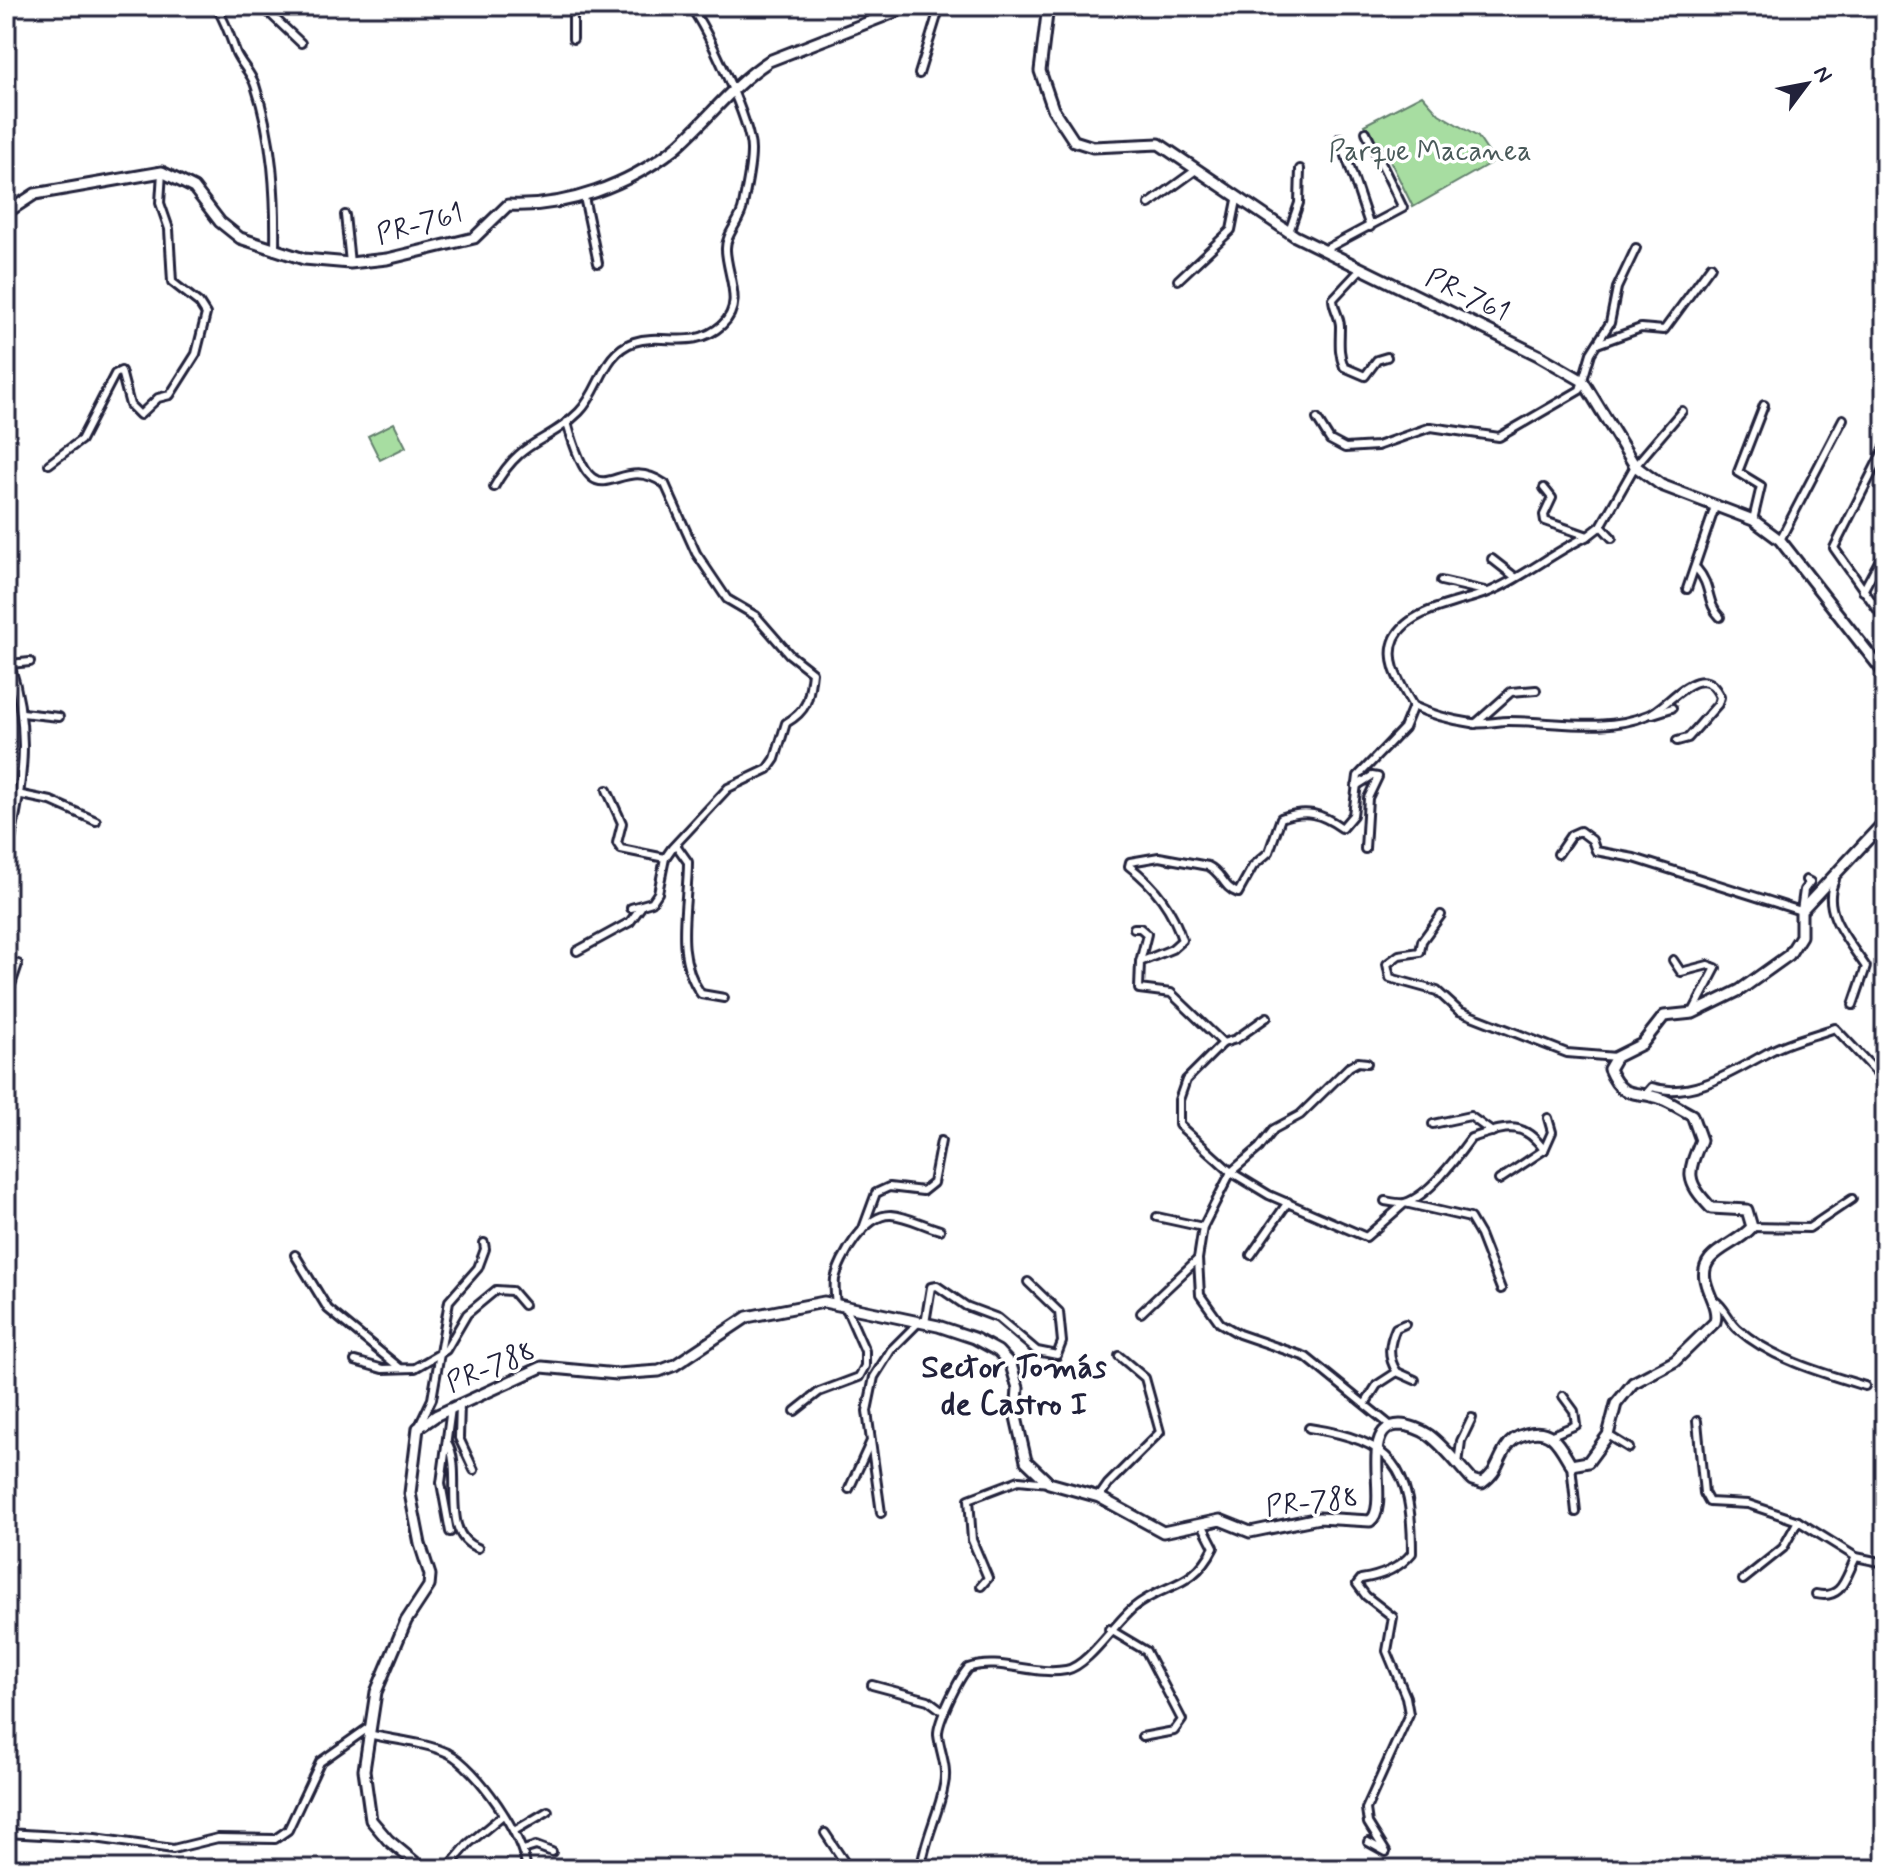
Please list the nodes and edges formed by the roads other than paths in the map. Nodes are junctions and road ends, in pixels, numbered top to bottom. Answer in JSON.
{"nodes":[{"id":1,"x":220,"y":6,"type":"edge"},
{"id":2,"x":257,"y":6,"type":"edge"},
{"id":3,"x":585,"y":6,"type":"edge"},
{"id":4,"x":690,"y":6,"type":"edge"},
{"id":5,"x":910,"y":6,"type":"edge"},
{"id":6,"x":940,"y":6,"type":"edge"},
{"id":7,"x":1048,"y":6,"type":"edge"},
{"id":8,"x":573,"y":39,"type":"dead end"},
{"id":9,"x":301,"y":43,"type":"dead end"},
{"id":10,"x":919,"y":74,"type":"dead end"},
{"id":11,"x":732,"y":91,"type":"junction"},
{"id":12,"x":1366,"y":132,"type":"dead end"},
{"id":13,"x":1340,"y":138,"type":"dead end"},
{"id":14,"x":1300,"y":169,"type":"dead end"},
{"id":15,"x":1196,"y":170,"type":"junction"},
{"id":16,"x":162,"y":172,"type":"junction"},
{"id":17,"x":584,"y":197,"type":"junction"},
{"id":18,"x":1237,"y":200,"type":"junction"},
{"id":19,"x":1149,"y":204,"type":"dead end"},
{"id":20,"x":6,"y":213,"type":"edge"},
{"id":21,"x":345,"y":215,"type":"dead end"},
{"id":22,"x":1370,"y":227,"type":"junction"},
{"id":23,"x":1289,"y":232,"type":"junction"},
{"id":24,"x":1636,"y":248,"type":"dead end"},
{"id":25,"x":1324,"y":250,"type":"junction"},
{"id":26,"x":275,"y":251,"type":"junction"},
{"id":27,"x":350,"y":263,"type":"junction"},
{"id":28,"x":598,"y":263,"type":"dead end"},
{"id":29,"x":1711,"y":266,"type":"dead end"},
{"id":30,"x":1361,"y":269,"type":"junction"},
{"id":31,"x":1178,"y":280,"type":"dead end"},
{"id":32,"x":1597,"y":344,"type":"junction"},
{"id":33,"x":1387,"y":357,"type":"dead end"},
{"id":34,"x":1583,"y":381,"type":"junction"},
{"id":35,"x":1764,"y":405,"type":"dead end"},
{"id":36,"x":1682,"y":411,"type":"dead end"},
{"id":37,"x":1317,"y":419,"type":"dead end"},
{"id":38,"x":1843,"y":419,"type":"dead end"},
{"id":39,"x":567,"y":422,"type":"junction"},
{"id":40,"x":1885,"y":447,"type":"edge"},
{"id":41,"x":49,"y":464,"type":"dead end"},
{"id":42,"x":1635,"y":466,"type":"junction"},
{"id":43,"x":494,"y":487,"type":"dead end"},
{"id":44,"x":1544,"y":488,"type":"dead end"},
{"id":45,"x":1715,"y":507,"type":"junction"},
{"id":46,"x":1753,"y":520,"type":"junction"},
{"id":47,"x":1601,"y":526,"type":"junction"},
{"id":48,"x":1588,"y":536,"type":"junction"},
{"id":49,"x":1612,"y":538,"type":"dead end"},
{"id":50,"x":1780,"y":540,"type":"junction"},
{"id":51,"x":1885,"y":550,"type":"edge"},
{"id":52,"x":1492,"y":559,"type":"dead end"},
{"id":53,"x":1697,"y":569,"type":"junction"},
{"id":54,"x":1515,"y":577,"type":"junction"},
{"id":55,"x":1441,"y":581,"type":"dead end"},
{"id":56,"x":1687,"y":589,"type":"dead end"},
{"id":57,"x":1863,"y":591,"type":"junction"},
{"id":58,"x":1488,"y":592,"type":"junction"},
{"id":59,"x":1720,"y":617,"type":"dead end"},
{"id":60,"x":1885,"y":620,"type":"edge"},
{"id":61,"x":30,"y":662,"type":"dead end"},
{"id":62,"x":1885,"y":674,"type":"edge"},
{"id":63,"x":1536,"y":690,"type":"dead end"},
{"id":64,"x":1413,"y":706,"type":"junction"},
{"id":65,"x":1672,"y":708,"type":"dead end"},
{"id":66,"x":22,"y":713,"type":"junction"},
{"id":67,"x":1650,"y":715,"type":"junction"},
{"id":68,"x":59,"y":717,"type":"dead end"},
{"id":69,"x":1475,"y":724,"type":"junction"},
{"id":70,"x":1677,"y":741,"type":"dead end"},
{"id":71,"x":1356,"y":786,"type":"junction"},
{"id":72,"x":607,"y":790,"type":"dead end"},
{"id":73,"x":22,"y":795,"type":"junction"},
{"id":74,"x":96,"y":821,"type":"dead end"},
{"id":75,"x":1885,"y":821,"type":"edge"},
{"id":76,"x":676,"y":845,"type":"junction"},
{"id":77,"x":1365,"y":849,"type":"dead end"},
{"id":78,"x":1558,"y":854,"type":"dead end"},
{"id":79,"x":665,"y":858,"type":"junction"},
{"id":80,"x":1846,"y":860,"type":"junction"},
{"id":81,"x":6,"y":866,"type":"edge"},
{"id":82,"x":1806,"y":880,"type":"dead end"},
{"id":83,"x":641,"y":907,"type":"junction"},
{"id":84,"x":631,"y":908,"type":"dead end"},
{"id":85,"x":1801,"y":911,"type":"junction"},
{"id":86,"x":1441,"y":915,"type":"dead end"},
{"id":87,"x":1134,"y":928,"type":"dead end"},
{"id":88,"x":577,"y":951,"type":"dead end"},
{"id":89,"x":1673,"y":960,"type":"dead end"},
{"id":90,"x":6,"y":961,"type":"edge"},
{"id":91,"x":1140,"y":962,"type":"junction"},
{"id":92,"x":724,"y":998,"type":"dead end"},
{"id":93,"x":6,"y":1000,"type":"edge"},
{"id":94,"x":1853,"y":1005,"type":"dead end"},
{"id":95,"x":1693,"y":1013,"type":"junction"},
{"id":96,"x":1267,"y":1017,"type":"dead end"},
{"id":97,"x":1223,"y":1043,"type":"junction"},
{"id":98,"x":1616,"y":1057,"type":"junction"},
{"id":99,"x":1367,"y":1063,"type":"dead end"},
{"id":100,"x":1885,"y":1081,"type":"edge"},
{"id":101,"x":1645,"y":1095,"type":"junction"},
{"id":102,"x":1548,"y":1118,"type":"dead end"},
{"id":103,"x":1433,"y":1124,"type":"dead end"},
{"id":104,"x":1492,"y":1132,"type":"junction"},
{"id":105,"x":941,"y":1141,"type":"dead end"},
{"id":106,"x":1544,"y":1150,"type":"junction"},
{"id":107,"x":1231,"y":1172,"type":"junction"},
{"id":108,"x":1499,"y":1180,"type":"dead end"},
{"id":109,"x":1852,"y":1199,"type":"dead end"},
{"id":110,"x":1385,"y":1201,"type":"dead end"},
{"id":111,"x":1288,"y":1202,"type":"junction"},
{"id":112,"x":1405,"y":1203,"type":"junction"},
{"id":113,"x":1157,"y":1217,"type":"dead end"},
{"id":114,"x":1203,"y":1227,"type":"junction"},
{"id":115,"x":1752,"y":1227,"type":"junction"},
{"id":116,"x":940,"y":1230,"type":"dead end"},
{"id":117,"x":861,"y":1232,"type":"junction"},
{"id":118,"x":484,"y":1243,"type":"dead end"},
{"id":119,"x":295,"y":1255,"type":"dead end"},
{"id":120,"x":1251,"y":1255,"type":"dead end"},
{"id":121,"x":1198,"y":1259,"type":"junction"},
{"id":122,"x":1028,"y":1282,"type":"dead end"},
{"id":123,"x":1501,"y":1289,"type":"dead end"},
{"id":124,"x":1710,"y":1299,"type":"junction"},
{"id":125,"x":524,"y":1305,"type":"dead end"},
{"id":126,"x":836,"y":1305,"type":"junction"},
{"id":127,"x":846,"y":1308,"type":"junction"},
{"id":128,"x":1141,"y":1313,"type":"dead end"},
{"id":129,"x":922,"y":1323,"type":"junction"},
{"id":130,"x":1405,"y":1324,"type":"dead end"},
{"id":131,"x":437,"y":1354,"type":"junction"},
{"id":132,"x":1119,"y":1356,"type":"dead end"},
{"id":133,"x":355,"y":1361,"type":"dead end"},
{"id":134,"x":402,"y":1369,"type":"junction"},
{"id":135,"x":1397,"y":1372,"type":"junction"},
{"id":136,"x":1415,"y":1380,"type":"dead end"},
{"id":137,"x":1865,"y":1386,"type":"dead end"},
{"id":138,"x":1563,"y":1396,"type":"dead end"},
{"id":139,"x":1365,"y":1404,"type":"junction"},
{"id":140,"x":455,"y":1406,"type":"junction"},
{"id":141,"x":795,"y":1411,"type":"dead end"},
{"id":142,"x":1472,"y":1418,"type":"dead end"},
{"id":143,"x":1697,"y":1421,"type":"dead end"},
{"id":144,"x":1391,"y":1426,"type":"junction"},
{"id":145,"x":418,"y":1428,"type":"junction"},
{"id":146,"x":1309,"y":1428,"type":"dead end"},
{"id":147,"x":1552,"y":1435,"type":"junction"},
{"id":148,"x":1608,"y":1435,"type":"junction"},
{"id":149,"x":871,"y":1441,"type":"junction"},
{"id":150,"x":447,"y":1442,"type":"junction"},
{"id":151,"x":1378,"y":1448,"type":"junction"},
{"id":152,"x":1629,"y":1448,"type":"dead end"},
{"id":153,"x":1458,"y":1464,"type":"junction"},
{"id":154,"x":1571,"y":1465,"type":"junction"},
{"id":155,"x":474,"y":1470,"type":"dead end"},
{"id":156,"x":1049,"y":1483,"type":"junction"},
{"id":157,"x":849,"y":1489,"type":"dead end"},
{"id":158,"x":1099,"y":1497,"type":"junction"},
{"id":159,"x":1576,"y":1512,"type":"dead end"},
{"id":160,"x":881,"y":1513,"type":"dead end"},
{"id":161,"x":1798,"y":1521,"type":"junction"},
{"id":162,"x":1202,"y":1524,"type":"junction"},
{"id":163,"x":450,"y":1532,"type":"dead end"},
{"id":164,"x":478,"y":1548,"type":"dead end"},
{"id":165,"x":1856,"y":1557,"type":"junction"},
{"id":166,"x":1885,"y":1563,"type":"edge"},
{"id":167,"x":1743,"y":1580,"type":"dead end"},
{"id":168,"x":981,"y":1586,"type":"dead end"},
{"id":169,"x":1816,"y":1594,"type":"dead end"},
{"id":170,"x":1109,"y":1629,"type":"junction"},
{"id":171,"x":872,"y":1685,"type":"dead end"},
{"id":172,"x":944,"y":1712,"type":"junction"},
{"id":173,"x":368,"y":1731,"type":"junction"},
{"id":174,"x":1142,"y":1737,"type":"dead end"},
{"id":175,"x":548,"y":1811,"type":"dead end"},
{"id":176,"x":503,"y":1815,"type":"junction"},
{"id":177,"x":514,"y":1831,"type":"junction"},
{"id":178,"x":6,"y":1833,"type":"edge"},
{"id":179,"x":825,"y":1833,"type":"dead end"},
{"id":180,"x":1368,"y":1842,"type":"dead end"},
{"id":181,"x":523,"y":1850,"type":"junction"},
{"id":182,"x":552,"y":1852,"type":"dead end"},
{"id":183,"x":423,"y":1869,"type":"edge"},
{"id":184,"x":447,"y":1869,"type":"edge"},
{"id":185,"x":526,"y":1869,"type":"edge"},
{"id":186,"x":849,"y":1869,"type":"edge"},
{"id":187,"x":921,"y":1869,"type":"edge"}],
"edges":[{"from":1,"to":26,"type":"street"},
{"from":2,"to":9,"type":"street"},
{"from":3,"to":8,"type":"street"},
{"from":4,"to":11,"type":"street"},
{"from":5,"to":11,"type":"street","name":"PR-761","number":"PR-761"},
{"from":6,"to":10,"type":"street"},
{"from":7,"to":15,"type":"street","name":"PR-761","number":"PR-761"},
{"from":11,"to":17,"type":"street","name":"PR-761","number":"PR-761"},
{"from":11,"to":39,"type":"street"},
{"from":12,"to":22,"type":"street"},
{"from":13,"to":22,"type":"street"},
{"from":14,"to":23,"type":"street"},
{"from":15,"to":18,"type":"street","name":"PR-761","number":"PR-761"},
{"from":15,"to":19,"type":"street"},
{"from":16,"to":20,"type":"street"},
{"from":16,"to":26,"type":"street","name":"PR-761","number":"PR-761"},
{"from":16,"to":41,"type":"street"},
{"from":17,"to":27,"type":"street","name":"PR-761","number":"PR-761"},
{"from":17,"to":28,"type":"street"},
{"from":18,"to":23,"type":"street","name":"PR-761","number":"PR-761"},
{"from":18,"to":31,"type":"street"},
{"from":21,"to":27,"type":"street"},
{"from":22,"to":25,"type":"street"},
{"from":23,"to":25,"type":"street","name":"PR-761","number":"PR-761"},
{"from":24,"to":32,"type":"street"},
{"from":25,"to":30,"type":"street","name":"PR-761","number":"PR-761"},
{"from":26,"to":27,"type":"street","name":"PR-761","number":"PR-761"},
{"from":29,"to":32,"type":"street"},
{"from":30,"to":33,"type":"street"},
{"from":30,"to":34,"type":"street","name":"PR-761","number":"PR-761"},
{"from":32,"to":34,"type":"street"},
{"from":34,"to":37,"type":"street"},
{"from":34,"to":42,"type":"street","name":"PR-761","number":"PR-761"},
{"from":35,"to":46,"type":"street"},
{"from":36,"to":42,"type":"street"},
{"from":38,"to":50,"type":"street"},
{"from":39,"to":43,"type":"street"},
{"from":39,"to":76,"type":"street"},
{"from":40,"to":57,"type":"street"},
{"from":42,"to":45,"type":"street","name":"PR-761","number":"PR-761"},
{"from":42,"to":47,"type":"street"},
{"from":44,"to":48,"type":"street"},
{"from":45,"to":46,"type":"street","name":"PR-761","number":"PR-761"},
{"from":45,"to":53,"type":"street"},
{"from":46,"to":50,"type":"street","name":"PR-761","number":"PR-761"},
{"from":47,"to":48,"type":"street"},
{"from":47,"to":49,"type":"street"},
{"from":48,"to":54,"type":"street"},
{"from":50,"to":62,"type":"street","name":"PR-761","number":"PR-761"},
{"from":51,"to":57,"type":"street"},
{"from":52,"to":54,"type":"street"},
{"from":53,"to":56,"type":"street"},
{"from":53,"to":59,"type":"street"},
{"from":54,"to":58,"type":"street"},
{"from":55,"to":58,"type":"street"},
{"from":57,"to":60,"type":"street"},
{"from":58,"to":64,"type":"street"},
{"from":61,"to":66,"type":"street"},
{"from":63,"to":69,"type":"street"},
{"from":64,"to":69,"type":"street"},
{"from":64,"to":71,"type":"street"},
{"from":65,"to":67,"type":"street"},
{"from":66,"to":68,"type":"street"},
{"from":66,"to":73,"type":"street"},
{"from":67,"to":69,"type":"street"},
{"from":67,"to":70,"type":"street"},
{"from":71,"to":77,"type":"street"},
{"from":71,"to":91,"type":"street"},
{"from":72,"to":79,"type":"street"},
{"from":73,"to":74,"type":"street"},
{"from":73,"to":81,"type":"street"},
{"from":75,"to":80,"type":"street"},
{"from":76,"to":79,"type":"street"},
{"from":76,"to":92,"type":"street"},
{"from":78,"to":85,"type":"street"},
{"from":79,"to":83,"type":"street"},
{"from":80,"to":85,"type":"street"},
{"from":80,"to":94,"type":"street"},
{"from":82,"to":85,"type":"street"},
{"from":83,"to":84,"type":"street"},
{"from":83,"to":88,"type":"street"},
{"from":85,"to":95,"type":"street"},
{"from":86,"to":98,"type":"street"},
{"from":87,"to":91,"type":"street"},
{"from":89,"to":95,"type":"street"},
{"from":90,"to":93,"type":"street"},
{"from":91,"to":97,"type":"street"},
{"from":95,"to":98,"type":"street"},
{"from":96,"to":97,"type":"street"},
{"from":97,"to":107,"type":"street"},
{"from":98,"to":101,"type":"street"},
{"from":99,"to":107,"type":"street"},
{"from":100,"to":101,"type":"street"},
{"from":101,"to":115,"type":"street"},
{"from":102,"to":106,"type":"street"},
{"from":103,"to":104,"type":"street"},
{"from":104,"to":106,"type":"street"},
{"from":104,"to":112,"type":"street"},
{"from":105,"to":117,"type":"street"},
{"from":106,"to":108,"type":"street"},
{"from":107,"to":111,"type":"street"},
{"from":107,"to":114,"type":"street"},
{"from":109,"to":115,"type":"street"},
{"from":110,"to":112,"type":"street"},
{"from":111,"to":112,"type":"street"},
{"from":111,"to":120,"type":"street"},
{"from":112,"to":123,"type":"street"},
{"from":113,"to":114,"type":"street"},
{"from":114,"to":121,"type":"street"},
{"from":115,"to":124,"type":"street"},
{"from":116,"to":117,"type":"street"},
{"from":117,"to":126,"type":"street"},
{"from":118,"to":131,"type":"street"},
{"from":119,"to":134,"type":"street"},
{"from":121,"to":128,"type":"street"},
{"from":121,"to":139,"type":"street"},
{"from":122,"to":129,"type":"street"},
{"from":124,"to":137,"type":"street"},
{"from":124,"to":148,"type":"street"},
{"from":125,"to":131,"type":"street"},
{"from":126,"to":127,"type":"street","name":"PR-788","number":"PR-788"},
{"from":126,"to":140,"type":"street","name":"PR-788","number":"PR-788"},
{"from":127,"to":129,"type":"street","name":"PR-788","number":"PR-788"},
{"from":127,"to":141,"type":"street"},
{"from":129,"to":149,"type":"street"},
{"from":129,"to":156,"type":"street","name":"PR-788","number":"PR-788"},
{"from":130,"to":135,"type":"street"},
{"from":131,"to":134,"type":"street"},
{"from":131,"to":145,"type":"street"},
{"from":132,"to":158,"type":"street"},
{"from":133,"to":134,"type":"street"},
{"from":135,"to":136,"type":"street"},
{"from":135,"to":139,"type":"street"},
{"from":138,"to":147,"type":"street"},
{"from":139,"to":144,"type":"street"},
{"from":140,"to":145,"type":"street","name":"PR-788","number":"PR-788"},
{"from":140,"to":150,"type":"street"},
{"from":140,"to":155,"type":"street"},
{"from":142,"to":153,"type":"street"},
{"from":143,"to":161,"type":"street"},
{"from":144,"to":151,"type":"street","name":"PR-788","number":"PR-788"},
{"from":144,"to":153,"type":"street"},
{"from":145,"to":173,"type":"street"},
{"from":146,"to":151,"type":"street"},
{"from":147,"to":153,"type":"street"},
{"from":147,"to":154,"type":"street"},
{"from":148,"to":152,"type":"street"},
{"from":148,"to":154,"type":"street"},
{"from":149,"to":157,"type":"street"},
{"from":149,"to":160,"type":"street"},
{"from":150,"to":163,"type":"street"},
{"from":150,"to":164,"type":"street"},
{"from":151,"to":162,"type":"street","name":"PR-788","number":"PR-788"},
{"from":151,"to":180,"type":"street"},
{"from":154,"to":159,"type":"street"},
{"from":156,"to":158,"type":"street","name":"PR-788","number":"PR-788"},
{"from":156,"to":168,"type":"street"},
{"from":158,"to":162,"type":"street","name":"PR-788","number":"PR-788"},
{"from":161,"to":165,"type":"street"},
{"from":161,"to":167,"type":"street"},
{"from":162,"to":170,"type":"street"},
{"from":165,"to":166,"type":"street"},
{"from":165,"to":169,"type":"street"},
{"from":170,"to":172,"type":"street"},
{"from":170,"to":174,"type":"street"},
{"from":171,"to":172,"type":"street"},
{"from":172,"to":187,"type":"street"},
{"from":173,"to":176,"type":"street"},
{"from":173,"to":178,"type":"street"},
{"from":173,"to":183,"type":"street"},
{"from":175,"to":177,"type":"street"},
{"from":176,"to":177,"type":"street"},
{"from":176,"to":184,"type":"street"},
{"from":177,"to":181,"type":"street"},
{"from":179,"to":186,"type":"street"},
{"from":181,"to":182,"type":"street"},
{"from":181,"to":185,"type":"street"}]}
